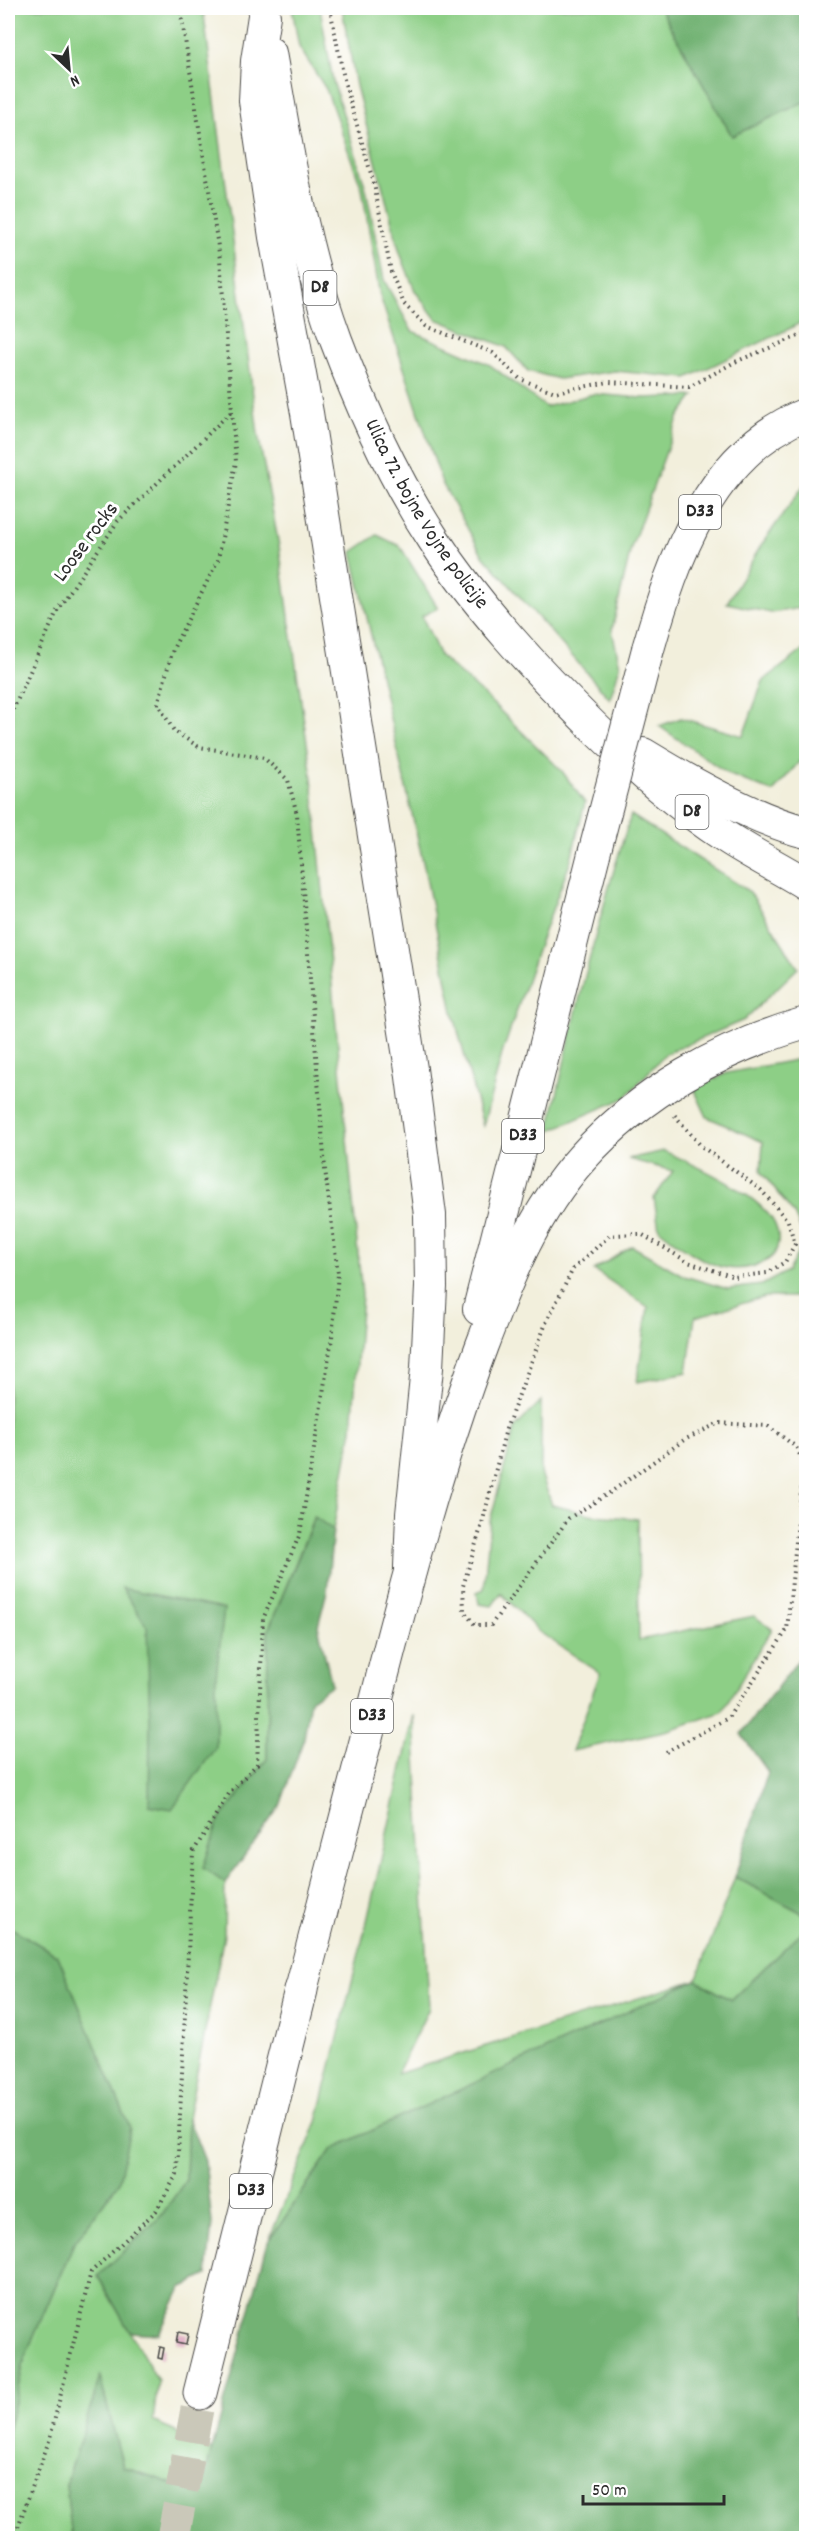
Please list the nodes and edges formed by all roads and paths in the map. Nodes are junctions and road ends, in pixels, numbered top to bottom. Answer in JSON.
{"nodes":[{"id":1,"x":180,"y":8,"type":"edge"},
{"id":2,"x":330,"y":8,"type":"edge"},
{"id":3,"x":263,"y":12,"type":"edge"},
{"id":4,"x":807,"y":333,"type":"edge"},
{"id":5,"x":232,"y":412,"type":"junction"},
{"id":6,"x":807,"y":414,"type":"edge"},
{"id":7,"x":8,"y":722,"type":"edge"},
{"id":8,"x":590,"y":723,"type":"junction"},
{"id":9,"x":807,"y":832,"type":"edge"},
{"id":10,"x":807,"y":884,"type":"edge"},
{"id":11,"x":807,"y":1023,"type":"edge"},
{"id":12,"x":656,"y":1094,"type":"junction"},
{"id":13,"x":455,"y":1418,"type":"junction"},
{"id":14,"x":410,"y":1567,"type":"junction"},
{"id":15,"x":666,"y":1752,"type":"dead end"},
{"id":16,"x":301,"y":1990,"type":"joint"},
{"id":17,"x":200,"y":2393,"type":"tunnel mouth"},
{"id":18,"x":14,"y":2538,"type":"edge"}],
"edges":[{"from":1,"to":5,"type":"path"},
{"from":2,"to":4,"type":"path"},
{"from":3,"to":8,"type":"main road","name":"Ulica 72. bojne Vojne policije","number":"D8"},
{"from":3,"to":14,"type":"main road"},
{"from":5,"to":7,"type":"path","name":"Loose rocks"},
{"from":5,"to":18,"type":"path"},
{"from":6,"to":13,"type":"main road","number":"D33","bridge":true},
{"from":8,"to":9,"type":"main road"},
{"from":8,"to":10,"type":"main road","name":"Ulica 72. bojne Vojne policije","number":"D8"},
{"from":11,"to":12,"type":"main road"},
{"from":12,"to":13,"type":"main road"},
{"from":12,"to":15,"type":"path"},
{"from":13,"to":14,"type":"main road","number":"D33"},
{"from":14,"to":16,"type":"main road","number":"D33"},
{"from":16,"to":17,"type":"highway","number":"D33"}]}
